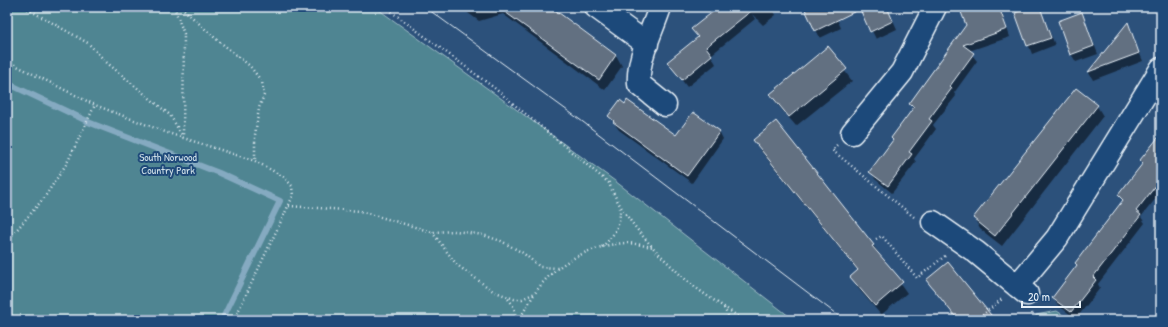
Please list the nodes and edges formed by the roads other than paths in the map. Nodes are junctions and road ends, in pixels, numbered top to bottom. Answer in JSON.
{"nodes":[{"id":1,"x":596,"y":7,"type":"edge"},
{"id":2,"x":660,"y":7,"type":"edge"},
{"id":3,"x":935,"y":7,"type":"edge"},
{"id":4,"x":647,"y":44,"type":"junction"},
{"id":5,"x":1161,"y":69,"type":"edge"},
{"id":6,"x":665,"y":105,"type":"dead end"},
{"id":7,"x":852,"y":133,"type":"road end"},
{"id":8,"x":933,"y":222,"type":"road end"}],
"edges":[{"from":1,"to":4,"type":"street"},
{"from":2,"to":4,"type":"street"},
{"from":3,"to":7,"type":"street"},
{"from":4,"to":6,"type":"street"},
{"from":5,"to":8,"type":"street"}]}
